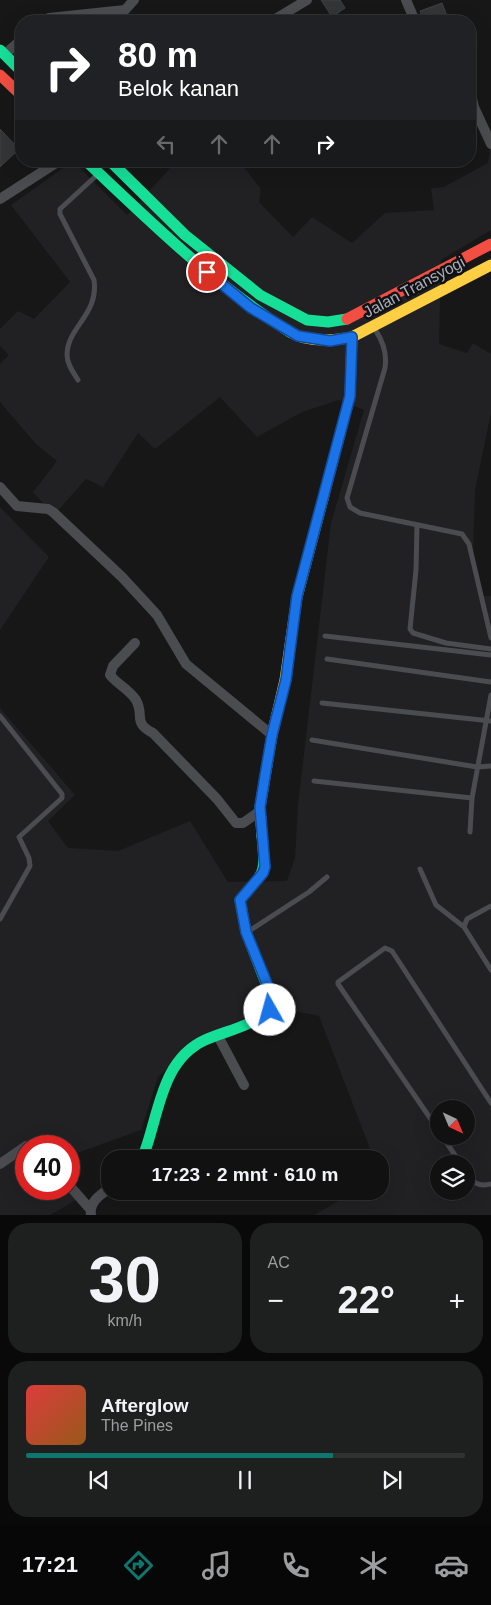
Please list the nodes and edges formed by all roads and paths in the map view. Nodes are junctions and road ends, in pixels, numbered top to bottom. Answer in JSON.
{"nodes":[{"id":1,"x":134,"y":0,"type":"edge"},
{"id":2,"x":307,"y":0,"type":"edge"},
{"id":3,"x":406,"y":0,"type":"edge"},
{"id":4,"x":78,"y":15,"type":"edge"},
{"id":5,"x":282,"y":15,"type":"edge"},
{"id":6,"x":412,"y":15,"type":"edge"},
{"id":7,"x":15,"y":44,"type":"edge"},
{"id":8,"x":2,"y":52,"type":"edge"},
{"id":9,"x":15,"y":65,"type":"edge"},
{"id":10,"x":0,"y":75,"type":"edge"},
{"id":11,"x":15,"y":89,"type":"edge"},
{"id":12,"x":476,"y":112,"type":"edge"},
{"id":13,"x":491,"y":144,"type":"edge"},
{"id":14,"x":50,"y":167,"type":"edge"},
{"id":15,"x":92,"y":167,"type":"edge"},
{"id":16,"x":116,"y":167,"type":"edge"},
{"id":17,"x":99,"y":174,"type":"junction"},
{"id":18,"x":0,"y":199,"type":"edge"},
{"id":19,"x":491,"y":244,"type":"edge"},
{"id":20,"x":491,"y":265,"type":"edge"},
{"id":21,"x":373,"y":328,"type":"junction"},
{"id":22,"x":352,"y":337,"type":"junction"},
{"id":23,"x":78,"y":380,"type":"dead end"},
{"id":24,"x":0,"y":487,"type":"edge"},
{"id":25,"x":417,"y":526,"type":"junction"},
{"id":26,"x":325,"y":636,"type":"dead end"},
{"id":27,"x":491,"y":638,"type":"edge"},
{"id":28,"x":134,"y":643,"type":"dead end"},
{"id":29,"x":491,"y":649,"type":"edge"},
{"id":30,"x":491,"y":655,"type":"edge"},
{"id":31,"x":327,"y":659,"type":"dead end"},
{"id":32,"x":491,"y":682,"type":"edge"},
{"id":33,"x":491,"y":695,"type":"edge"},
{"id":34,"x":322,"y":703,"type":"dead end"},
{"id":35,"x":0,"y":716,"type":"edge"},
{"id":36,"x":489,"y":722,"type":"edge"},
{"id":37,"x":272,"y":735,"type":"junction"},
{"id":38,"x":312,"y":740,"type":"dead end"},
{"id":39,"x":491,"y":766,"type":"edge"},
{"id":40,"x":477,"y":767,"type":"junction"},
{"id":41,"x":314,"y":780,"type":"dead end"},
{"id":42,"x":472,"y":798,"type":"junction"},
{"id":43,"x":260,"y":811,"type":"junction"},
{"id":44,"x":470,"y":832,"type":"dead end"},
{"id":45,"x":420,"y":869,"type":"dead end"},
{"id":46,"x":328,"y":877,"type":"dead end"},
{"id":47,"x":491,"y":906,"type":"edge"},
{"id":48,"x":0,"y":919,"type":"edge"},
{"id":49,"x":464,"y":927,"type":"junction"},
{"id":50,"x":246,"y":932,"type":"junction"},
{"id":51,"x":491,"y":970,"type":"edge"},
{"id":52,"x":218,"y":1036,"type":"junction"},
{"id":53,"x":244,"y":1085,"type":"dead end"},
{"id":54,"x":491,"y":1103,"type":"edge"},
{"id":55,"x":430,"y":1118,"type":"edge"},
{"id":56,"x":145,"y":1150,"type":"edge"},
{"id":57,"x":15,"y":1154,"type":"edge"},
{"id":58,"x":0,"y":1164,"type":"edge"},
{"id":59,"x":475,"y":1184,"type":"edge"},
{"id":60,"x":491,"y":1184,"type":"edge"},
{"id":61,"x":101,"y":1195,"type":"edge"},
{"id":62,"x":80,"y":1198,"type":"edge"},
{"id":63,"x":91,"y":1212,"type":"edge"}],
"edges":[{"from":1,"to":4,"type":"street"},
{"from":2,"to":5,"type":"street"},
{"from":3,"to":6,"type":"street"},
{"from":7,"to":8,"type":"street"},
{"from":8,"to":9,"type":"main road"},
{"from":10,"to":11,"type":"main road"},
{"from":12,"to":13,"type":"street"},
{"from":14,"to":18,"type":"street"},
{"from":15,"to":17,"type":"main road","name":"Jalan Transyogi"},
{"from":16,"to":19,"type":"main road","name":"Jalan Transyogi"},
{"from":17,"to":22,"type":"main road","name":"Jalan Transyogi"},
{"from":17,"to":23,"type":"lane"},
{"from":20,"to":21,"type":"main road","name":"Jalan Transyogi"},
{"from":21,"to":22,"type":"main road","name":"Jalan Transyogi"},
{"from":21,"to":25,"type":"lane"},
{"from":22,"to":37,"type":"main road"},
{"from":24,"to":37,"type":"street"},
{"from":25,"to":27,"type":"lane"},
{"from":25,"to":29,"type":"lane"},
{"from":26,"to":30,"type":"lane"},
{"from":28,"to":43,"type":"street"},
{"from":31,"to":32,"type":"lane"},
{"from":33,"to":36,"type":"lane"},
{"from":34,"to":36,"type":"lane"},
{"from":35,"to":48,"type":"lane"},
{"from":36,"to":40,"type":"lane"},
{"from":37,"to":43,"type":"main road"},
{"from":38,"to":40,"type":"lane"},
{"from":39,"to":40,"type":"lane"},
{"from":40,"to":42,"type":"lane"},
{"from":41,"to":42,"type":"lane"},
{"from":42,"to":44,"type":"lane"},
{"from":43,"to":50,"type":"main road"},
{"from":45,"to":49,"type":"lane"},
{"from":46,"to":50,"type":"lane"},
{"from":47,"to":49,"type":"lane"},
{"from":49,"to":51,"type":"lane"},
{"from":50,"to":52,"type":"main road"},
{"from":52,"to":53,"type":"street"},
{"from":52,"to":56,"type":"main road"},
{"from":54,"to":55,"type":"lane"},
{"from":57,"to":58,"type":"street"},
{"from":59,"to":60,"type":"lane"},
{"from":61,"to":63,"type":"street"},
{"from":62,"to":63,"type":"street"}]}
